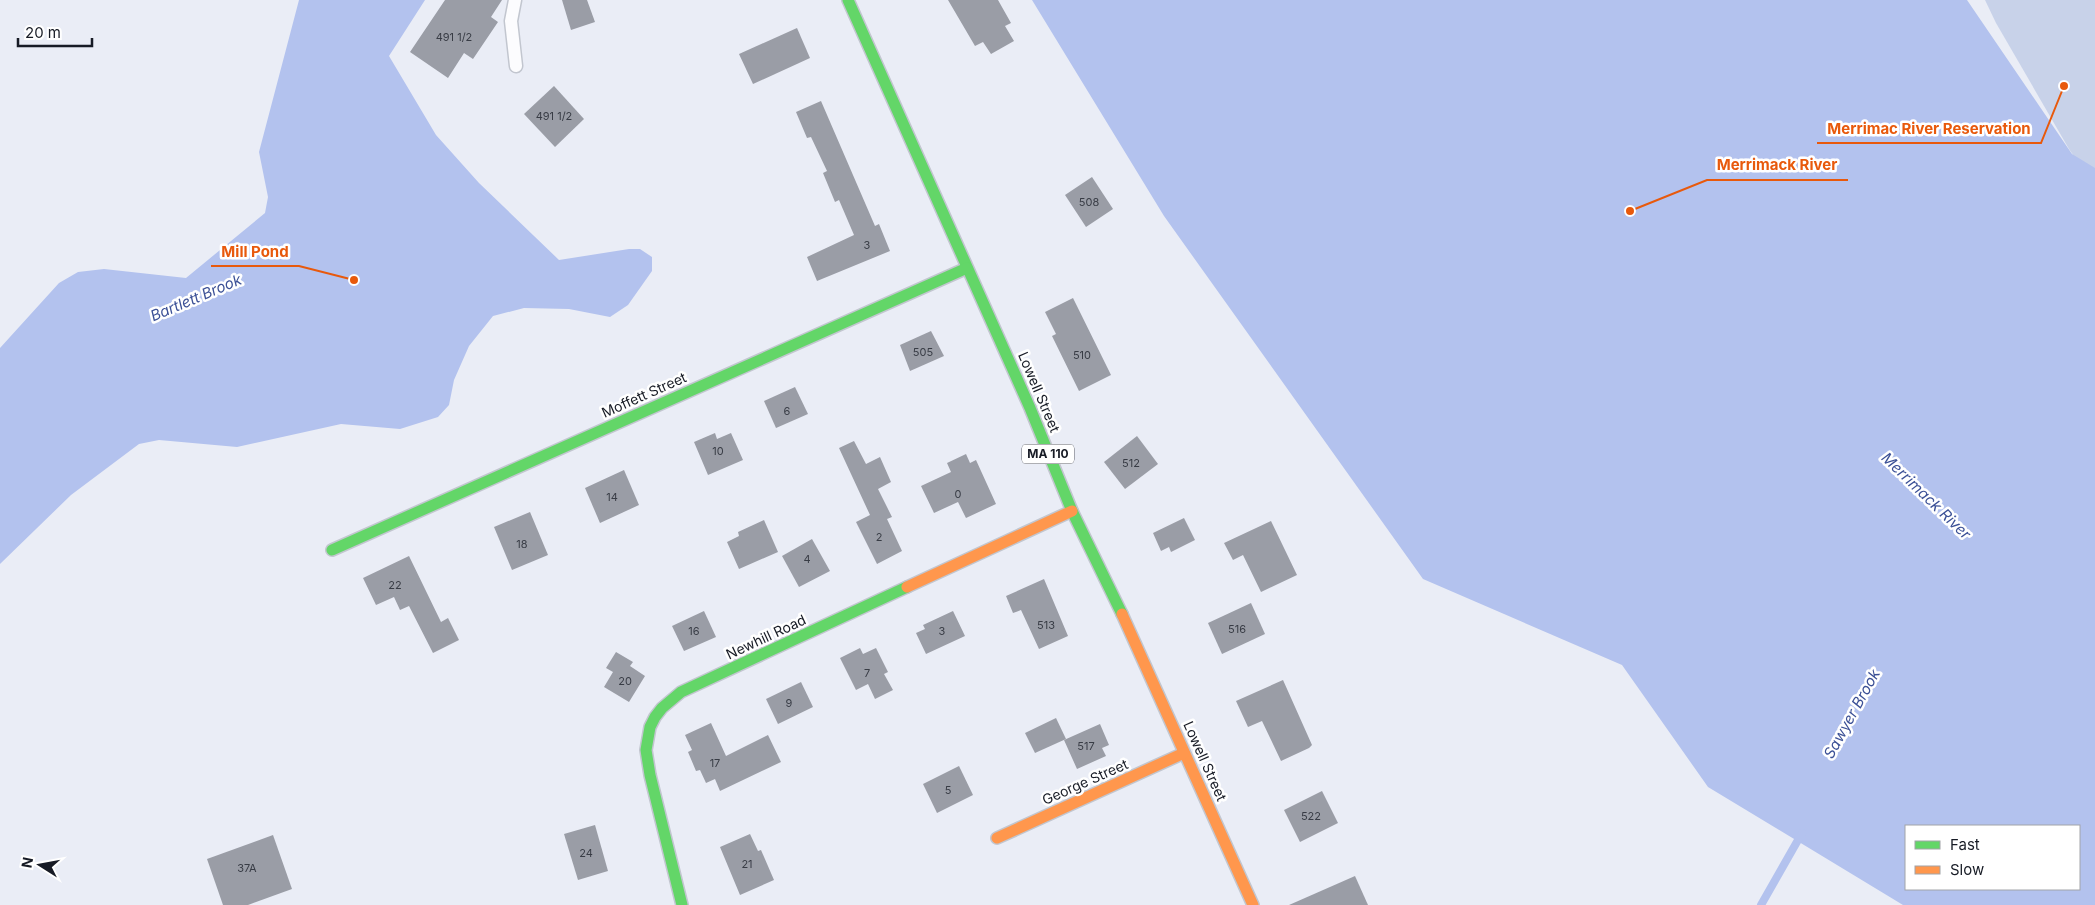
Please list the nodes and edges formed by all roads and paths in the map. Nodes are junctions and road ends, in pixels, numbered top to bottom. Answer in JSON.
{"nodes":[{"id":1,"x":515,"y":0,"type":"edge"},
{"id":2,"x":848,"y":0,"type":"edge"},
{"id":3,"x":516,"y":66,"type":"dead end"},
{"id":4,"x":967,"y":268,"type":"junction"},
{"id":5,"x":1072,"y":511,"type":"junction"},
{"id":6,"x":332,"y":550,"type":"dead end"},
{"id":7,"x":1184,"y":753,"type":"junction"},
{"id":8,"x":997,"y":838,"type":"dead end"},
{"id":9,"x":682,"y":905,"type":"edge"},
{"id":10,"x":1253,"y":905,"type":"edge"}],
"edges":[{"from":1,"to":3,"type":"lane"},
{"from":2,"to":4,"type":"street","name":"Lowell Street","number":"MA 110"},
{"from":4,"to":5,"type":"street","name":"Lowell Street","number":"MA 110"},
{"from":4,"to":6,"type":"street","name":"Moffett Street"},
{"from":5,"to":7,"type":"street","name":"Lowell Street","number":"MA 110"},
{"from":5,"to":9,"type":"street","name":"Newhill Road"},
{"from":7,"to":8,"type":"street","name":"George Street"},
{"from":7,"to":10,"type":"street","name":"Lowell Street","number":"MA 110"}]}
